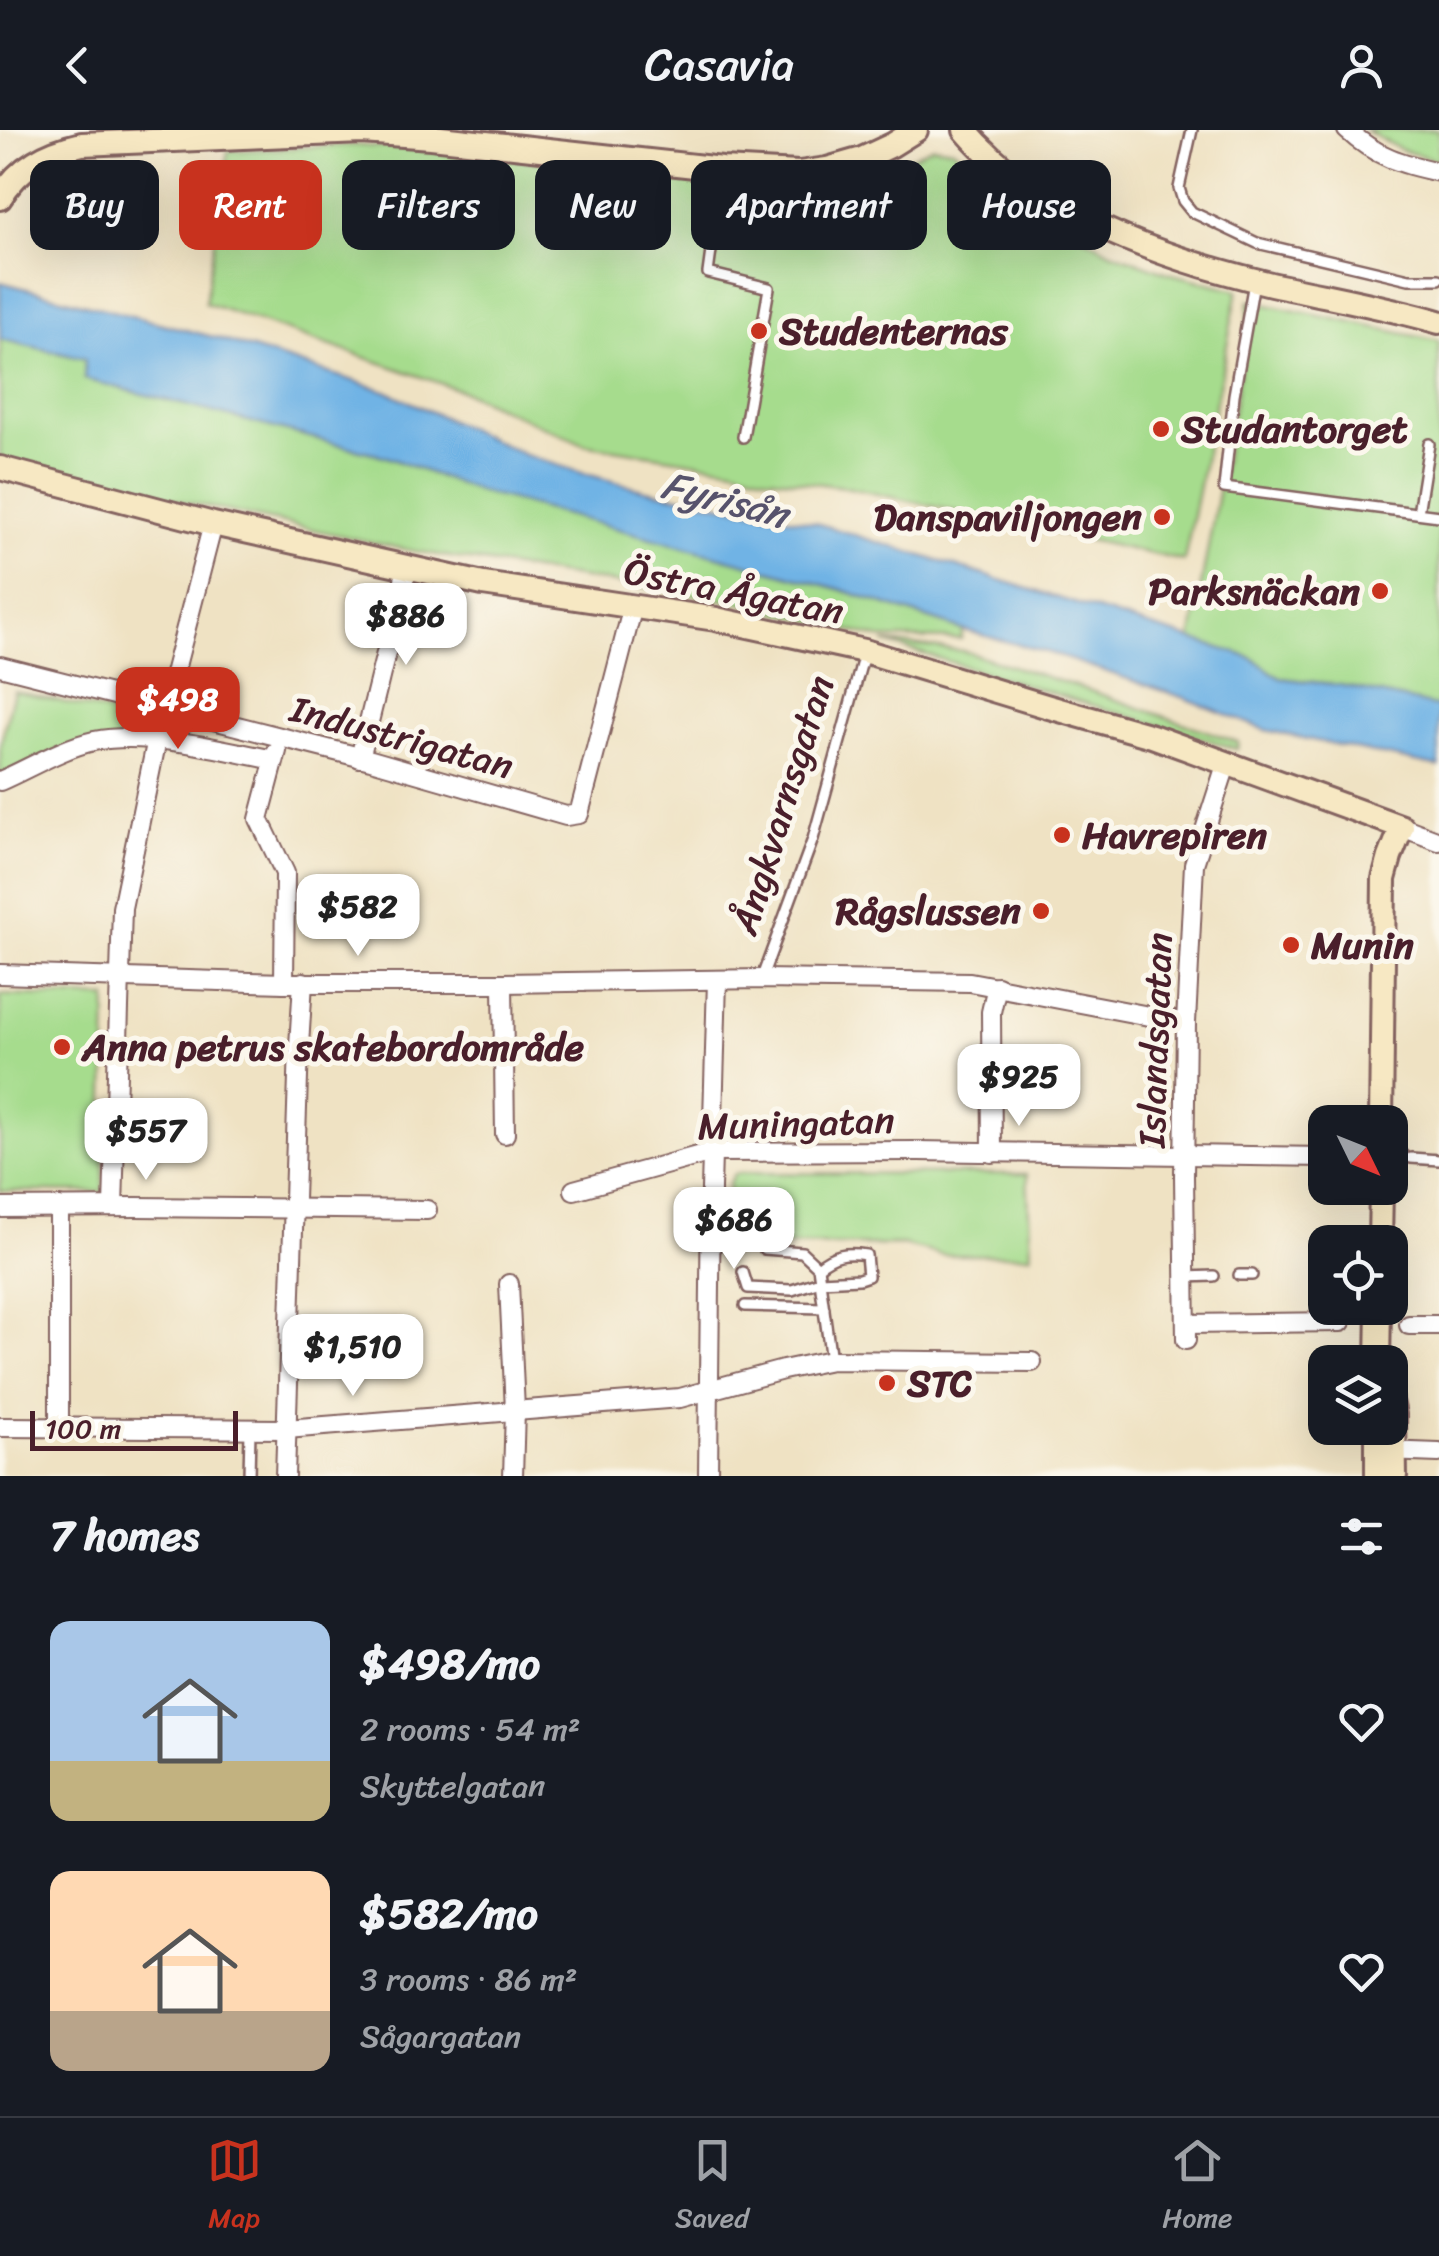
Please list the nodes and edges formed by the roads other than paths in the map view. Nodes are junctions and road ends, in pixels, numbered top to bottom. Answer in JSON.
{"nodes":[{"id":1,"x":916,"y":130,"type":"edge"},
{"id":2,"x":964,"y":130,"type":"edge"},
{"id":3,"x":1192,"y":130,"type":"edge"},
{"id":4,"x":1348,"y":130,"type":"edge"},
{"id":5,"x":58,"y":139,"type":"edge"},
{"id":6,"x":854,"y":160,"type":"edge"},
{"id":7,"x":691,"y":166,"type":"edge"},
{"id":8,"x":1439,"y":172,"type":"edge"},
{"id":9,"x":0,"y":198,"type":"edge"},
{"id":10,"x":711,"y":250,"type":"edge"},
{"id":11,"x":1254,"y":280,"type":"junction"},
{"id":12,"x":1439,"y":280,"type":"edge"},
{"id":13,"x":1434,"y":319,"type":"edge"},
{"id":14,"x":743,"y":436,"type":"dead end"},
{"id":15,"x":1429,"y":444,"type":"dead end"},
{"id":16,"x":0,"y":468,"type":"edge"},
{"id":17,"x":1418,"y":513,"type":"junction"},
{"id":18,"x":1439,"y":516,"type":"edge"},
{"id":19,"x":213,"y":524,"type":"junction"},
{"id":20,"x":407,"y":568,"type":"junction"},
{"id":21,"x":633,"y":606,"type":"junction"},
{"id":22,"x":864,"y":651,"type":"junction"},
{"id":23,"x":0,"y":666,"type":"edge"},
{"id":24,"x":166,"y":708,"type":"junction"},
{"id":25,"x":157,"y":738,"type":"junction"},
{"id":26,"x":282,"y":738,"type":"junction"},
{"id":27,"x":360,"y":758,"type":"junction"},
{"id":28,"x":274,"y":760,"type":"junction"},
{"id":29,"x":1227,"y":762,"type":"junction"},
{"id":30,"x":0,"y":781,"type":"edge"},
{"id":31,"x":1402,"y":827,"type":"junction"},
{"id":32,"x":1439,"y":841,"type":"edge"},
{"id":33,"x":0,"y":974,"type":"edge"},
{"id":34,"x":120,"y":977,"type":"junction"},
{"id":35,"x":762,"y":979,"type":"junction"},
{"id":36,"x":717,"y":980,"type":"junction"},
{"id":37,"x":284,"y":982,"type":"junction"},
{"id":38,"x":303,"y":982,"type":"junction"},
{"id":39,"x":503,"y":984,"type":"junction"},
{"id":40,"x":997,"y":986,"type":"junction"},
{"id":41,"x":1186,"y":1022,"type":"junction"},
{"id":42,"x":1381,"y":1105,"type":"edge"},
{"id":43,"x":505,"y":1134,"type":"dead end"},
{"id":44,"x":712,"y":1152,"type":"junction"},
{"id":45,"x":992,"y":1153,"type":"junction"},
{"id":46,"x":1184,"y":1154,"type":"junction"},
{"id":47,"x":1308,"y":1157,"type":"edge"},
{"id":48,"x":1408,"y":1158,"type":"edge"},
{"id":49,"x":1439,"y":1160,"type":"edge"},
{"id":50,"x":574,"y":1190,"type":"dead end"},
{"id":51,"x":59,"y":1207,"type":"junction"},
{"id":52,"x":113,"y":1207,"type":"junction"},
{"id":53,"x":0,"y":1208,"type":"edge"},
{"id":54,"x":293,"y":1208,"type":"junction"},
{"id":55,"x":427,"y":1210,"type":"dead end"},
{"id":56,"x":764,"y":1249,"type":"dead end"},
{"id":57,"x":818,"y":1268,"type":"junction"},
{"id":58,"x":743,"y":1272,"type":"dead end"},
{"id":59,"x":1252,"y":1275,"type":"dead end"},
{"id":60,"x":1214,"y":1276,"type":"dead end"},
{"id":61,"x":1239,"y":1276,"type":"dead end"},
{"id":62,"x":1185,"y":1277,"type":"junction"},
{"id":63,"x":820,"y":1282,"type":"junction"},
{"id":64,"x":509,"y":1284,"type":"dead end"},
{"id":65,"x":745,"y":1306,"type":"dead end"},
{"id":66,"x":824,"y":1308,"type":"junction"},
{"id":67,"x":1308,"y":1324,"type":"edge"},
{"id":68,"x":1409,"y":1325,"type":"dead end"},
{"id":69,"x":1439,"y":1325,"type":"edge"},
{"id":70,"x":831,"y":1360,"type":"junction"},
{"id":71,"x":1032,"y":1362,"type":"dead end"},
{"id":72,"x":710,"y":1390,"type":"junction"},
{"id":73,"x":515,"y":1410,"type":"junction"},
{"id":74,"x":0,"y":1427,"type":"edge"},
{"id":75,"x":59,"y":1428,"type":"junction"},
{"id":76,"x":286,"y":1429,"type":"junction"},
{"id":77,"x":250,"y":1430,"type":"junction"},
{"id":78,"x":1383,"y":1445,"type":"edge"},
{"id":79,"x":1384,"y":1445,"type":"edge"},
{"id":80,"x":1394,"y":1445,"type":"edge"},
{"id":81,"x":1439,"y":1453,"type":"edge"},
{"id":82,"x":250,"y":1476,"type":"edge"},
{"id":83,"x":285,"y":1476,"type":"edge"},
{"id":84,"x":514,"y":1476,"type":"edge"},
{"id":85,"x":708,"y":1476,"type":"edge"},
{"id":86,"x":1377,"y":1476,"type":"edge"},
{"id":87,"x":1395,"y":1476,"type":"edge"}],
"edges":[{"from":1,"to":6,"type":"street"},
{"from":2,"to":11,"type":"street"},
{"from":3,"to":12,"type":"lane"},
{"from":4,"to":8,"type":"street"},
{"from":5,"to":7,"type":"street"},
{"from":5,"to":9,"type":"street"},
{"from":10,"to":14,"type":"lane"},
{"from":11,"to":13,"type":"street"},
{"from":11,"to":17,"type":"lane"},
{"from":15,"to":17,"type":"lane"},
{"from":16,"to":19,"type":"street","name":"Östra Ågatan"},
{"from":17,"to":18,"type":"lane"},
{"from":19,"to":20,"type":"street","name":"Östra Ågatan"},
{"from":19,"to":24,"type":"street"},
{"from":20,"to":21,"type":"street","name":"Östra Ågatan"},
{"from":20,"to":27,"type":"street"},
{"from":21,"to":22,"type":"street","name":"Östra Ågatan"},
{"from":21,"to":27,"type":"street","name":"Industrigatan"},
{"from":22,"to":29,"type":"street","name":"Östra Ågatan"},
{"from":22,"to":35,"type":"lane","name":"Ångkvarnsgatan"},
{"from":23,"to":24,"type":"street","name":"Industrigatan"},
{"from":24,"to":25,"type":"street"},
{"from":24,"to":26,"type":"street","name":"Industrigatan"},
{"from":25,"to":28,"type":"street"},
{"from":25,"to":30,"type":"street"},
{"from":25,"to":34,"type":"street"},
{"from":26,"to":27,"type":"street","name":"Industrigatan"},
{"from":26,"to":28,"type":"street"},
{"from":28,"to":37,"type":"street"},
{"from":29,"to":31,"type":"street","name":"Östra Ågatan"},
{"from":29,"to":41,"type":"street","name":"Islandsgatan"},
{"from":31,"to":32,"type":"street","name":"Östra Ågatan"},
{"from":31,"to":42,"type":"street"},
{"from":33,"to":34,"type":"street","name":"Ångkvarnsgatan"},
{"from":34,"to":37,"type":"street","name":"Ångkvarnsgatan"},
{"from":34,"to":52,"type":"street"},
{"from":35,"to":36,"type":"street","name":"Ångkvarnsgatan"},
{"from":35,"to":40,"type":"street","name":"Ångkvarnsgatan"},
{"from":36,"to":39,"type":"street","name":"Ångkvarnsgatan"},
{"from":36,"to":44,"type":"street"},
{"from":37,"to":38,"type":"street","name":"Ångkvarnsgatan"},
{"from":38,"to":39,"type":"street","name":"Ångkvarnsgatan"},
{"from":38,"to":54,"type":"street"},
{"from":39,"to":43,"type":"street"},
{"from":40,"to":41,"type":"street","name":"Ångkvarnsgatan"},
{"from":40,"to":45,"type":"street"},
{"from":41,"to":46,"type":"street","name":"Islandsgatan"},
{"from":44,"to":45,"type":"street","name":"Muningatan"},
{"from":44,"to":50,"type":"street","name":"Muningatan"},
{"from":44,"to":72,"type":"street"},
{"from":45,"to":46,"type":"street","name":"Muningatan"},
{"from":46,"to":47,"type":"street","name":"Muningatan"},
{"from":46,"to":62,"type":"street","name":"Islandsgatan"},
{"from":48,"to":49,"type":"lane"},
{"from":51,"to":52,"type":"street"},
{"from":51,"to":53,"type":"street"},
{"from":51,"to":75,"type":"street"},
{"from":52,"to":54,"type":"street"},
{"from":54,"to":55,"type":"street"},
{"from":54,"to":76,"type":"street"},
{"from":56,"to":57,"type":"lane"},
{"from":57,"to":63,"type":"lane"},
{"from":57,"to":63,"type":"lane"},
{"from":58,"to":63,"type":"lane"},
{"from":59,"to":61,"type":"lane"},
{"from":60,"to":62,"type":"lane"},
{"from":62,"to":67,"type":"street","name":"Islandsgatan"},
{"from":63,"to":66,"type":"lane"},
{"from":64,"to":73,"type":"street"},
{"from":65,"to":66,"type":"lane"},
{"from":66,"to":70,"type":"lane"},
{"from":68,"to":69,"type":"street"},
{"from":70,"to":71,"type":"street"},
{"from":70,"to":72,"type":"street"},
{"from":72,"to":73,"type":"street"},
{"from":72,"to":85,"type":"street"},
{"from":73,"to":76,"type":"street"},
{"from":73,"to":84,"type":"street"},
{"from":74,"to":75,"type":"street"},
{"from":75,"to":77,"type":"street"},
{"from":76,"to":77,"type":"street"},
{"from":76,"to":83,"type":"street"},
{"from":77,"to":82,"type":"lane"},
{"from":78,"to":86,"type":"street"},
{"from":79,"to":87,"type":"street"},
{"from":80,"to":81,"type":"street"}]}
